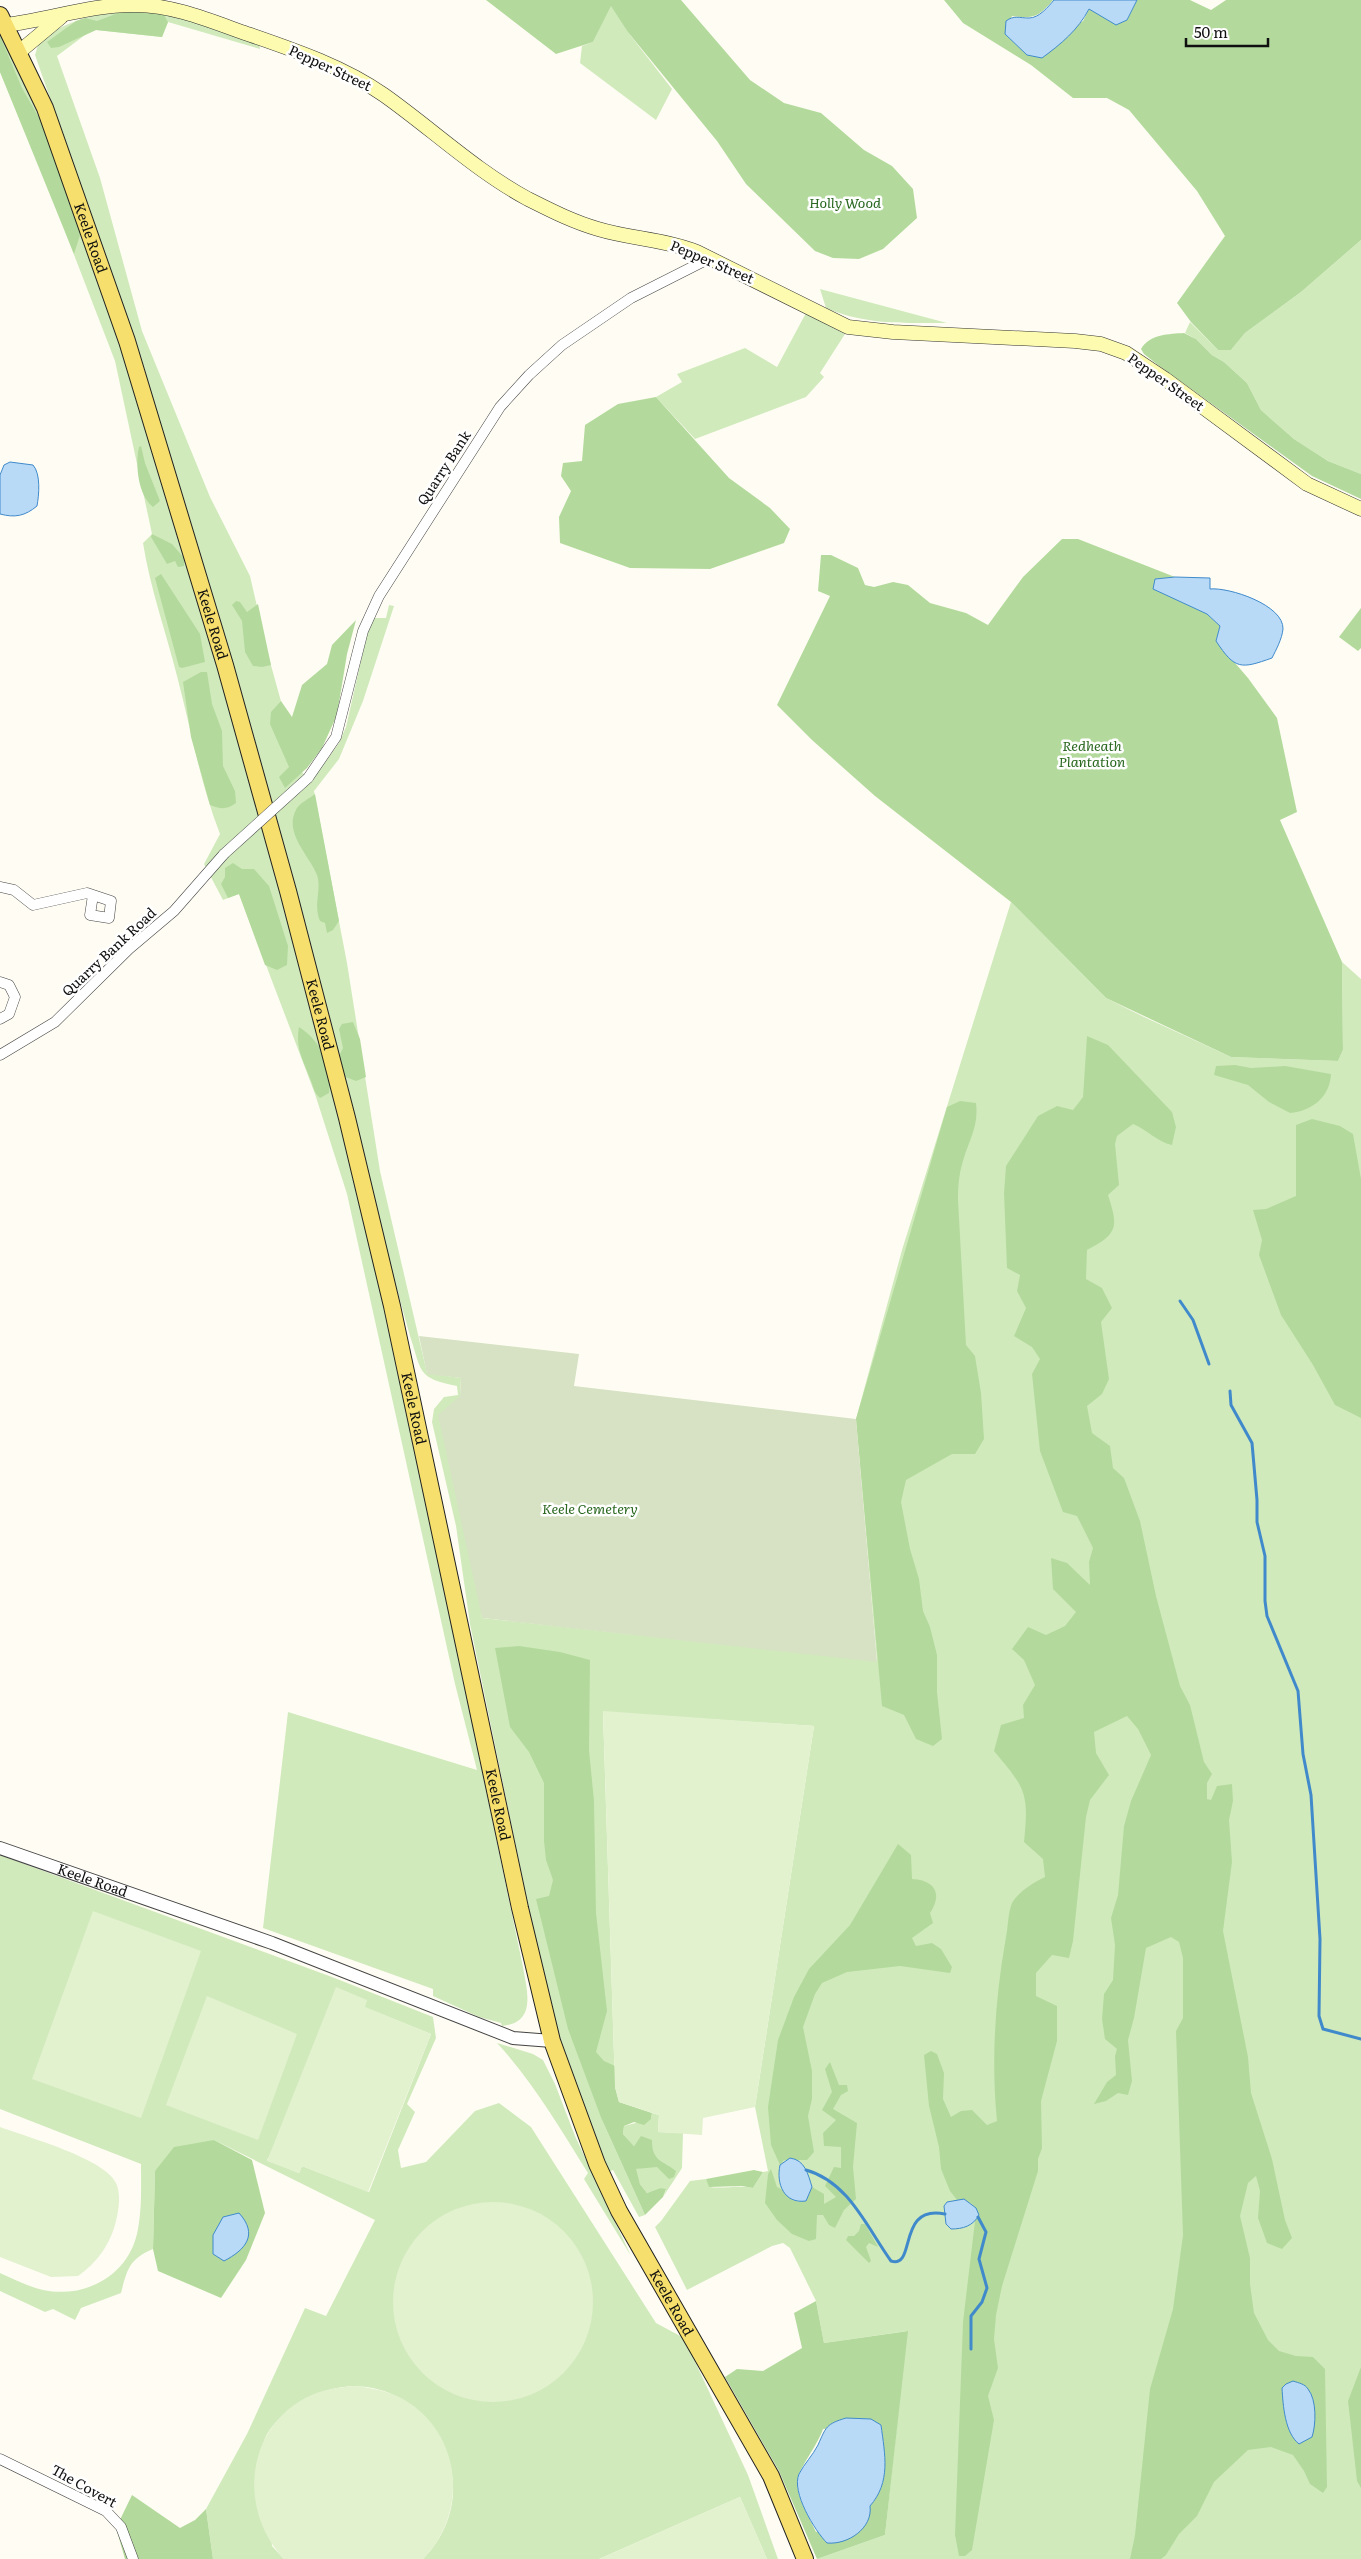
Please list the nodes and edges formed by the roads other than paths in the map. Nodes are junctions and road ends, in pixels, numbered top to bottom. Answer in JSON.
{"nodes":[{"id":1,"x":63,"y":16,"type":"junction"},
{"id":2,"x":3,"y":20,"type":"edge"},
{"id":3,"x":19,"y":52,"type":"junction"},
{"id":4,"x":710,"y":258,"type":"junction"},
{"id":5,"x":1361,"y":509,"type":"edge"},
{"id":6,"x":224,"y":854,"type":"joint"},
{"id":7,"x":0,"y":887,"type":"edge"},
{"id":8,"x":93,"y":895,"type":"dead end"},
{"id":9,"x":0,"y":982,"type":"edge"},
{"id":10,"x":0,"y":1019,"type":"edge"},
{"id":11,"x":0,"y":1055,"type":"edge"},
{"id":12,"x":0,"y":1848,"type":"edge"},
{"id":13,"x":552,"y":2041,"type":"junction"},
{"id":14,"x":0,"y":2459,"type":"edge"},
{"id":15,"x":133,"y":2559,"type":"edge"},
{"id":16,"x":805,"y":2559,"type":"edge"}],
"edges":[{"from":1,"to":2,"type":"main road","name":"Pepper Street"},
{"from":1,"to":3,"type":"main road","name":"Pepper Street"},
{"from":1,"to":4,"type":"main road","name":"Pepper Street"},
{"from":2,"to":3,"type":"main road","name":"Keele Road"},
{"from":3,"to":13,"type":"main road","name":"Keele Road"},
{"from":4,"to":5,"type":"main road","name":"Pepper Street"},
{"from":4,"to":6,"type":"street","name":"Quarry Bank","bridge":true},
{"from":6,"to":11,"type":"street","name":"Quarry Bank Road"},
{"from":7,"to":8,"type":"street"},
{"from":9,"to":10,"type":"street"},
{"from":12,"to":13,"type":"street","name":"Keele Road"},
{"from":13,"to":16,"type":"main road","name":"Keele Road"},
{"from":14,"to":15,"type":"street","name":"The Covert"}]}
